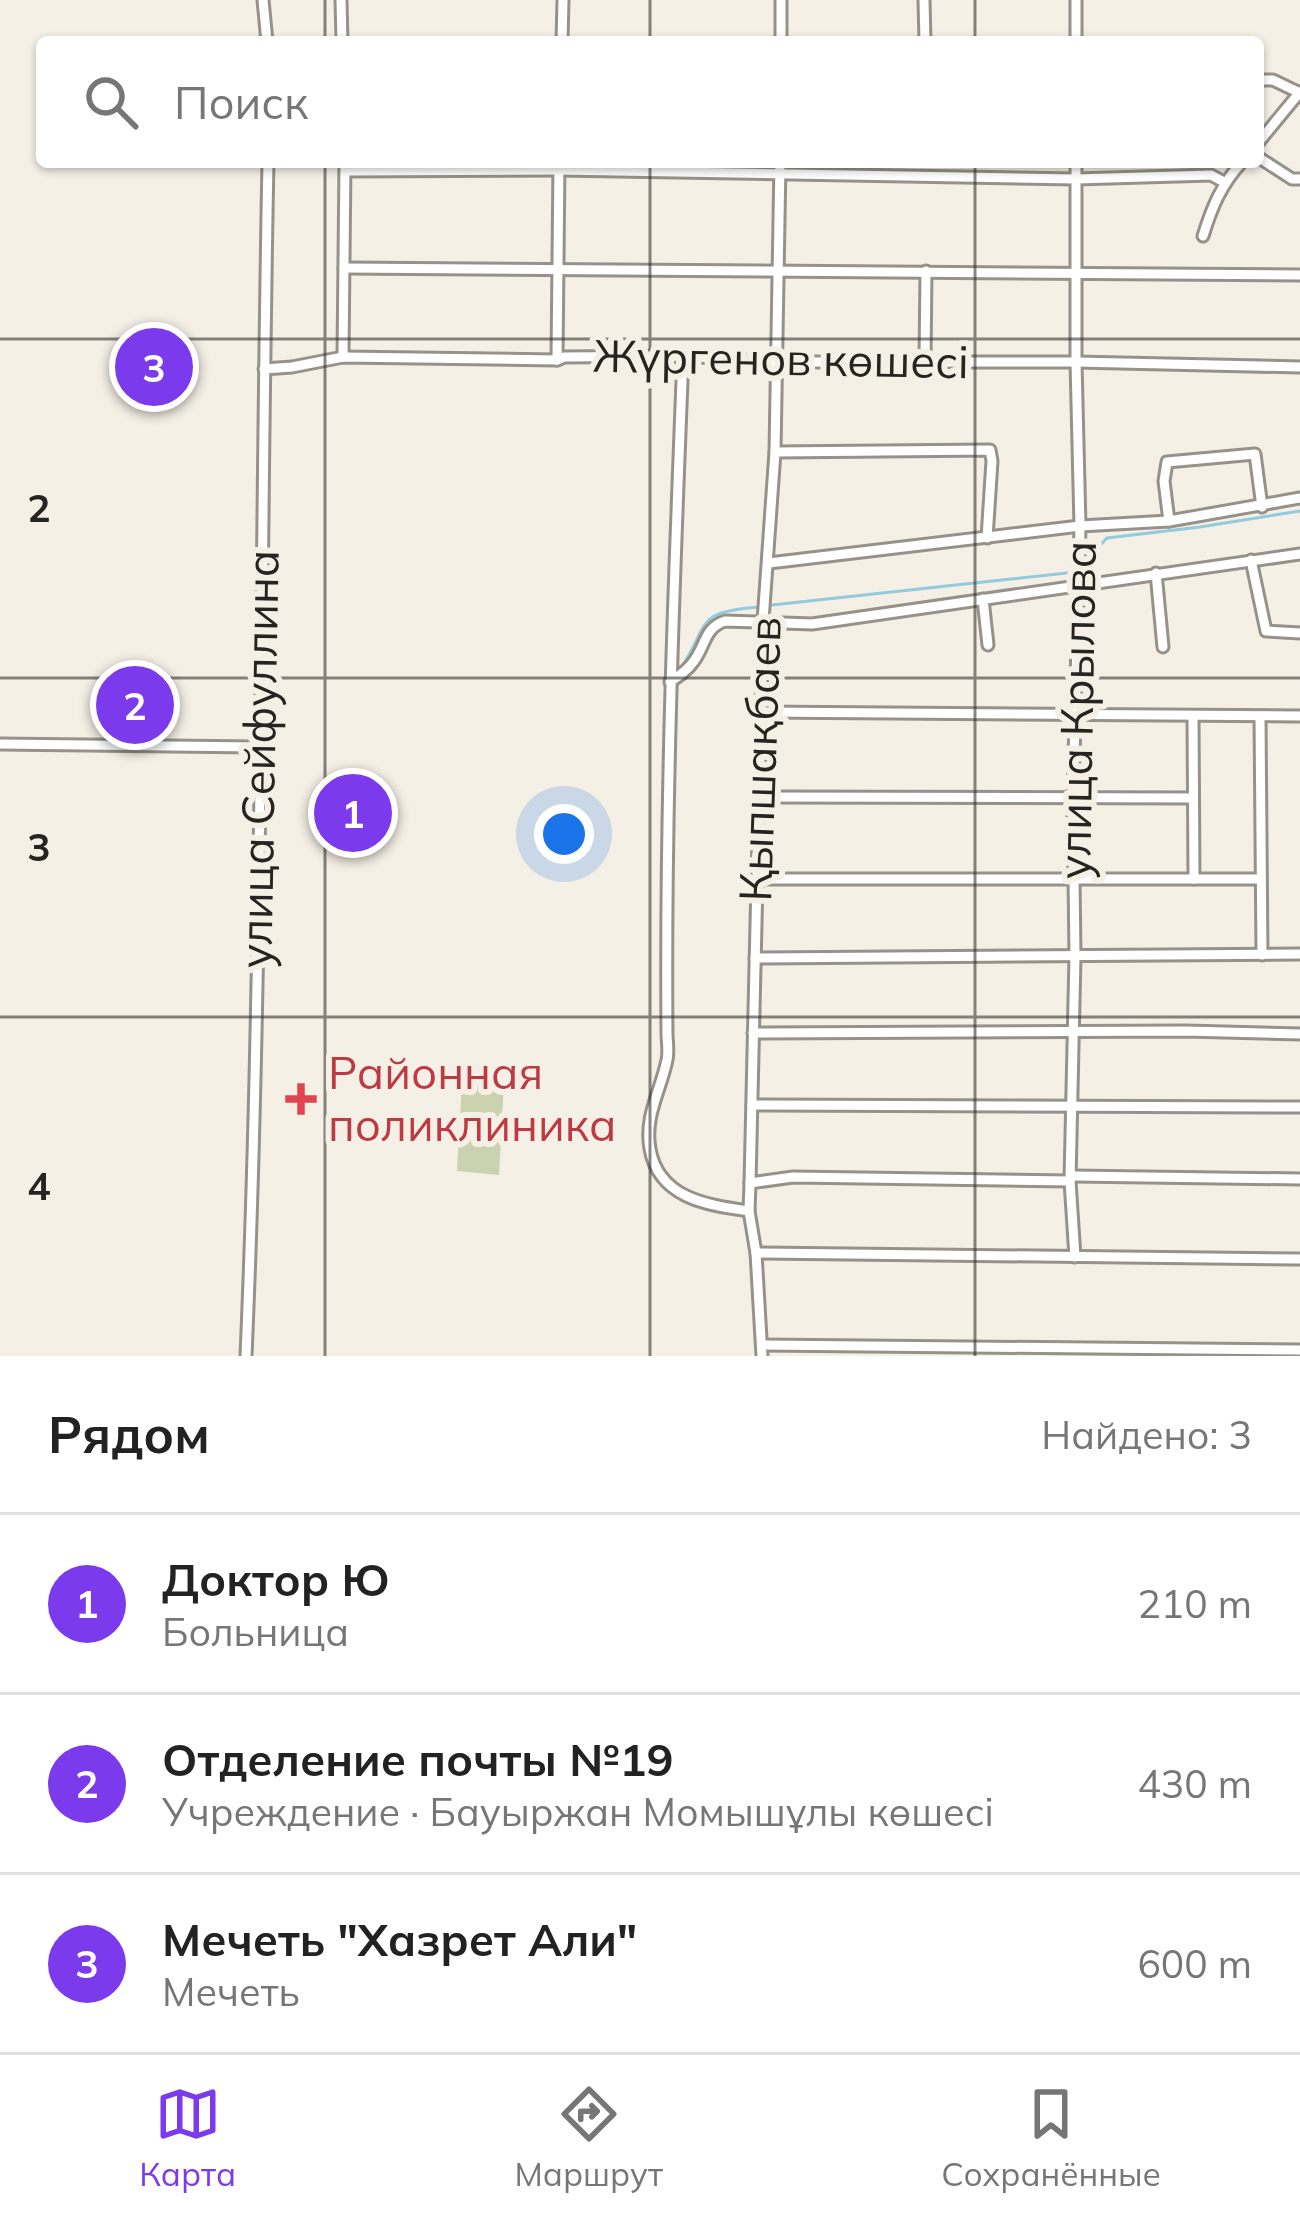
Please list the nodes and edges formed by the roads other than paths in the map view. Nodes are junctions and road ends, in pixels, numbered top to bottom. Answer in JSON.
{"nodes":[{"id":1,"x":263,"y":0,"type":"edge"},
{"id":2,"x":341,"y":0,"type":"edge"},
{"id":3,"x":563,"y":0,"type":"edge"},
{"id":4,"x":781,"y":0,"type":"edge"},
{"id":5,"x":924,"y":0,"type":"edge"},
{"id":6,"x":1076,"y":0,"type":"edge"},
{"id":7,"x":266,"y":36,"type":"edge"},
{"id":8,"x":342,"y":36,"type":"edge"},
{"id":9,"x":562,"y":36,"type":"edge"},
{"id":10,"x":781,"y":36,"type":"edge"},
{"id":11,"x":925,"y":36,"type":"edge"},
{"id":12,"x":1076,"y":36,"type":"edge"},
{"id":13,"x":1264,"y":80,"type":"edge"},
{"id":14,"x":1300,"y":92,"type":"edge"},
{"id":15,"x":1264,"y":136,"type":"edge"},
{"id":16,"x":1264,"y":161,"type":"edge"},
{"id":17,"x":268,"y":168,"type":"edge"},
{"id":18,"x":345,"y":168,"type":"edge"},
{"id":19,"x":559,"y":168,"type":"edge"},
{"id":20,"x":781,"y":168,"type":"edge"},
{"id":21,"x":1076,"y":168,"type":"edge"},
{"id":22,"x":1236,"y":168,"type":"edge"},
{"id":23,"x":1076,"y":179,"type":"junction"},
{"id":24,"x":1300,"y":179,"type":"edge"},
{"id":25,"x":1224,"y":182,"type":"junction"},
{"id":26,"x":1203,"y":236,"type":"dead end"},
{"id":27,"x":344,"y":268,"type":"junction"},
{"id":28,"x":556,"y":270,"type":"junction"},
{"id":29,"x":780,"y":271,"type":"junction"},
{"id":30,"x":926,"y":271,"type":"junction"},
{"id":31,"x":1076,"y":272,"type":"junction"},
{"id":32,"x":1300,"y":275,"type":"edge"},
{"id":33,"x":683,"y":356,"type":"junction"},
{"id":34,"x":343,"y":357,"type":"junction"},
{"id":35,"x":557,"y":360,"type":"junction"},
{"id":36,"x":925,"y":361,"type":"junction"},
{"id":37,"x":777,"y":362,"type":"junction"},
{"id":38,"x":1076,"y":362,"type":"junction"},
{"id":39,"x":1300,"y":367,"type":"edge"},
{"id":40,"x":264,"y":369,"type":"junction"},
{"id":41,"x":775,"y":452,"type":"junction"},
{"id":42,"x":1300,"y":499,"type":"edge"},
{"id":43,"x":1262,"y":506,"type":"junction"},
{"id":44,"x":1169,"y":521,"type":"junction"},
{"id":45,"x":1081,"y":526,"type":"junction"},
{"id":46,"x":987,"y":538,"type":"junction"},
{"id":47,"x":1300,"y":554,"type":"edge"},
{"id":48,"x":1251,"y":560,"type":"junction"},
{"id":49,"x":769,"y":563,"type":"junction"},
{"id":50,"x":1156,"y":573,"type":"junction"},
{"id":51,"x":1079,"y":584,"type":"junction"},
{"id":52,"x":983,"y":599,"type":"junction"},
{"id":53,"x":763,"y":620,"type":"junction"},
{"id":54,"x":1300,"y":633,"type":"edge"},
{"id":55,"x":988,"y":645,"type":"dead end"},
{"id":56,"x":1163,"y":647,"type":"dead end"},
{"id":57,"x":670,"y":682,"type":"junction"},
{"id":58,"x":761,"y":712,"type":"junction"},
{"id":59,"x":1076,"y":716,"type":"junction"},
{"id":60,"x":1192,"y":716,"type":"junction"},
{"id":61,"x":1300,"y":716,"type":"edge"},
{"id":62,"x":1260,"y":717,"type":"junction"},
{"id":63,"x":0,"y":744,"type":"edge"},
{"id":64,"x":260,"y":747,"type":"junction"},
{"id":65,"x":760,"y":797,"type":"junction"},
{"id":66,"x":1193,"y":797,"type":"junction"},
{"id":67,"x":1073,"y":798,"type":"junction"},
{"id":68,"x":755,"y":879,"type":"junction"},
{"id":69,"x":1073,"y":879,"type":"junction"},
{"id":70,"x":1195,"y":879,"type":"junction"},
{"id":71,"x":1261,"y":879,"type":"junction"},
{"id":72,"x":1300,"y":954,"type":"edge"},
{"id":73,"x":1262,"y":955,"type":"junction"},
{"id":74,"x":1075,"y":956,"type":"junction"},
{"id":75,"x":755,"y":958,"type":"junction"},
{"id":76,"x":753,"y":1033,"type":"junction"},
{"id":77,"x":1073,"y":1034,"type":"junction"},
{"id":78,"x":1300,"y":1034,"type":"edge"},
{"id":79,"x":752,"y":1105,"type":"junction"},
{"id":80,"x":1072,"y":1107,"type":"junction"},
{"id":81,"x":1300,"y":1107,"type":"edge"},
{"id":82,"x":1071,"y":1179,"type":"junction"},
{"id":83,"x":1300,"y":1179,"type":"edge"},
{"id":84,"x":749,"y":1183,"type":"junction"},
{"id":85,"x":749,"y":1211,"type":"junction"},
{"id":86,"x":756,"y":1253,"type":"junction"},
{"id":87,"x":1075,"y":1257,"type":"junction"},
{"id":88,"x":1300,"y":1259,"type":"edge"},
{"id":89,"x":1300,"y":1350,"type":"edge"},
{"id":90,"x":762,"y":1351,"type":"edge"},
{"id":91,"x":246,"y":1356,"type":"edge"}],
"edges":[{"from":1,"to":7,"type":"street"},
{"from":2,"to":8,"type":"street"},
{"from":3,"to":9,"type":"street"},
{"from":4,"to":10,"type":"street"},
{"from":5,"to":11,"type":"street"},
{"from":6,"to":12,"type":"street"},
{"from":13,"to":14,"type":"street"},
{"from":14,"to":15,"type":"street"},
{"from":16,"to":24,"type":"street"},
{"from":17,"to":40,"type":"street","name":"улица Сейфуллина"},
{"from":18,"to":27,"type":"street"},
{"from":19,"to":28,"type":"street"},
{"from":20,"to":23,"type":"street"},
{"from":20,"to":29,"type":"street","name":"Қыпшақбаев"},
{"from":21,"to":23,"type":"street","name":"улица Крылова"},
{"from":22,"to":25,"type":"street"},
{"from":23,"to":25,"type":"street"},
{"from":23,"to":31,"type":"street","name":"улица Крылова"},
{"from":25,"to":26,"type":"street"},
{"from":27,"to":28,"type":"street"},
{"from":27,"to":34,"type":"street"},
{"from":28,"to":29,"type":"street"},
{"from":28,"to":35,"type":"street"},
{"from":29,"to":30,"type":"street"},
{"from":29,"to":37,"type":"street","name":"Қыпшақбаев"},
{"from":30,"to":31,"type":"street"},
{"from":30,"to":36,"type":"street"},
{"from":31,"to":32,"type":"street"},
{"from":31,"to":38,"type":"street","name":"улица Крылова"},
{"from":33,"to":35,"type":"street","name":"Жүргенов көшесі"},
{"from":33,"to":37,"type":"street","name":"Жүргенов көшесі"},
{"from":33,"to":57,"type":"street"},
{"from":34,"to":35,"type":"street","name":"Жүргенов көшесі"},
{"from":34,"to":40,"type":"street","name":"Жүргенов көшесі"},
{"from":36,"to":37,"type":"street","name":"Жүргенов көшесі"},
{"from":36,"to":38,"type":"street","name":"Жүргенов көшесі"},
{"from":37,"to":41,"type":"street","name":"Қыпшақбаев"},
{"from":38,"to":39,"type":"street","name":"Жүргенов көшесі"},
{"from":38,"to":45,"type":"street","name":"улица Крылова"},
{"from":40,"to":64,"type":"street","name":"улица Сейфуллина"},
{"from":41,"to":46,"type":"street"},
{"from":41,"to":49,"type":"street","name":"Қыпшақбаев"},
{"from":42,"to":43,"type":"street"},
{"from":43,"to":44,"type":"street"},
{"from":43,"to":44,"type":"street"},
{"from":44,"to":45,"type":"street"},
{"from":45,"to":46,"type":"street"},
{"from":45,"to":51,"type":"street","name":"улица Крылова"},
{"from":46,"to":49,"type":"street"},
{"from":47,"to":48,"type":"street"},
{"from":48,"to":50,"type":"street"},
{"from":48,"to":54,"type":"street"},
{"from":49,"to":53,"type":"street","name":"Қыпшақбаев"},
{"from":50,"to":51,"type":"street"},
{"from":50,"to":56,"type":"street"},
{"from":51,"to":52,"type":"street"},
{"from":51,"to":59,"type":"street","name":"улица Крылова"},
{"from":52,"to":53,"type":"street"},
{"from":52,"to":55,"type":"street"},
{"from":53,"to":57,"type":"street"},
{"from":53,"to":58,"type":"street","name":"Қыпшақбаев"},
{"from":57,"to":85,"type":"street"},
{"from":58,"to":59,"type":"street"},
{"from":58,"to":65,"type":"street","name":"Қыпшақбаев"},
{"from":59,"to":60,"type":"street"},
{"from":59,"to":67,"type":"street","name":"улица Крылова"},
{"from":60,"to":62,"type":"street"},
{"from":60,"to":66,"type":"street"},
{"from":61,"to":62,"type":"street"},
{"from":62,"to":71,"type":"street"},
{"from":63,"to":64,"type":"street"},
{"from":64,"to":91,"type":"street","name":"улица Сейфуллина"},
{"from":65,"to":67,"type":"street"},
{"from":65,"to":68,"type":"street","name":"Қыпшақбаев"},
{"from":66,"to":67,"type":"street"},
{"from":66,"to":70,"type":"street"},
{"from":67,"to":69,"type":"street","name":"улица Крылова"},
{"from":68,"to":69,"type":"street"},
{"from":68,"to":75,"type":"street","name":"Қыпшақбаев"},
{"from":69,"to":70,"type":"street"},
{"from":69,"to":74,"type":"street","name":"улица Крылова"},
{"from":70,"to":71,"type":"street"},
{"from":71,"to":73,"type":"street"},
{"from":72,"to":73,"type":"street"},
{"from":73,"to":74,"type":"street"},
{"from":74,"to":75,"type":"street"},
{"from":74,"to":77,"type":"street","name":"улица Крылова"},
{"from":75,"to":76,"type":"street","name":"Қыпшақбаев"},
{"from":76,"to":77,"type":"street"},
{"from":76,"to":79,"type":"street","name":"Қыпшақбаев"},
{"from":77,"to":78,"type":"street"},
{"from":77,"to":80,"type":"street","name":"улица Крылова"},
{"from":79,"to":80,"type":"street"},
{"from":79,"to":84,"type":"street","name":"Қыпшақбаев"},
{"from":80,"to":81,"type":"street"},
{"from":80,"to":82,"type":"street","name":"улица Крылова"},
{"from":82,"to":83,"type":"street"},
{"from":82,"to":84,"type":"street"},
{"from":82,"to":87,"type":"street","name":"улица Крылова"},
{"from":84,"to":85,"type":"street","name":"Қыпшақбаев"},
{"from":85,"to":86,"type":"street","name":"Қыпшақбаев"},
{"from":86,"to":87,"type":"street"},
{"from":86,"to":90,"type":"street","name":"Қыпшақбаев"},
{"from":87,"to":88,"type":"street"},
{"from":89,"to":90,"type":"street"}]}
